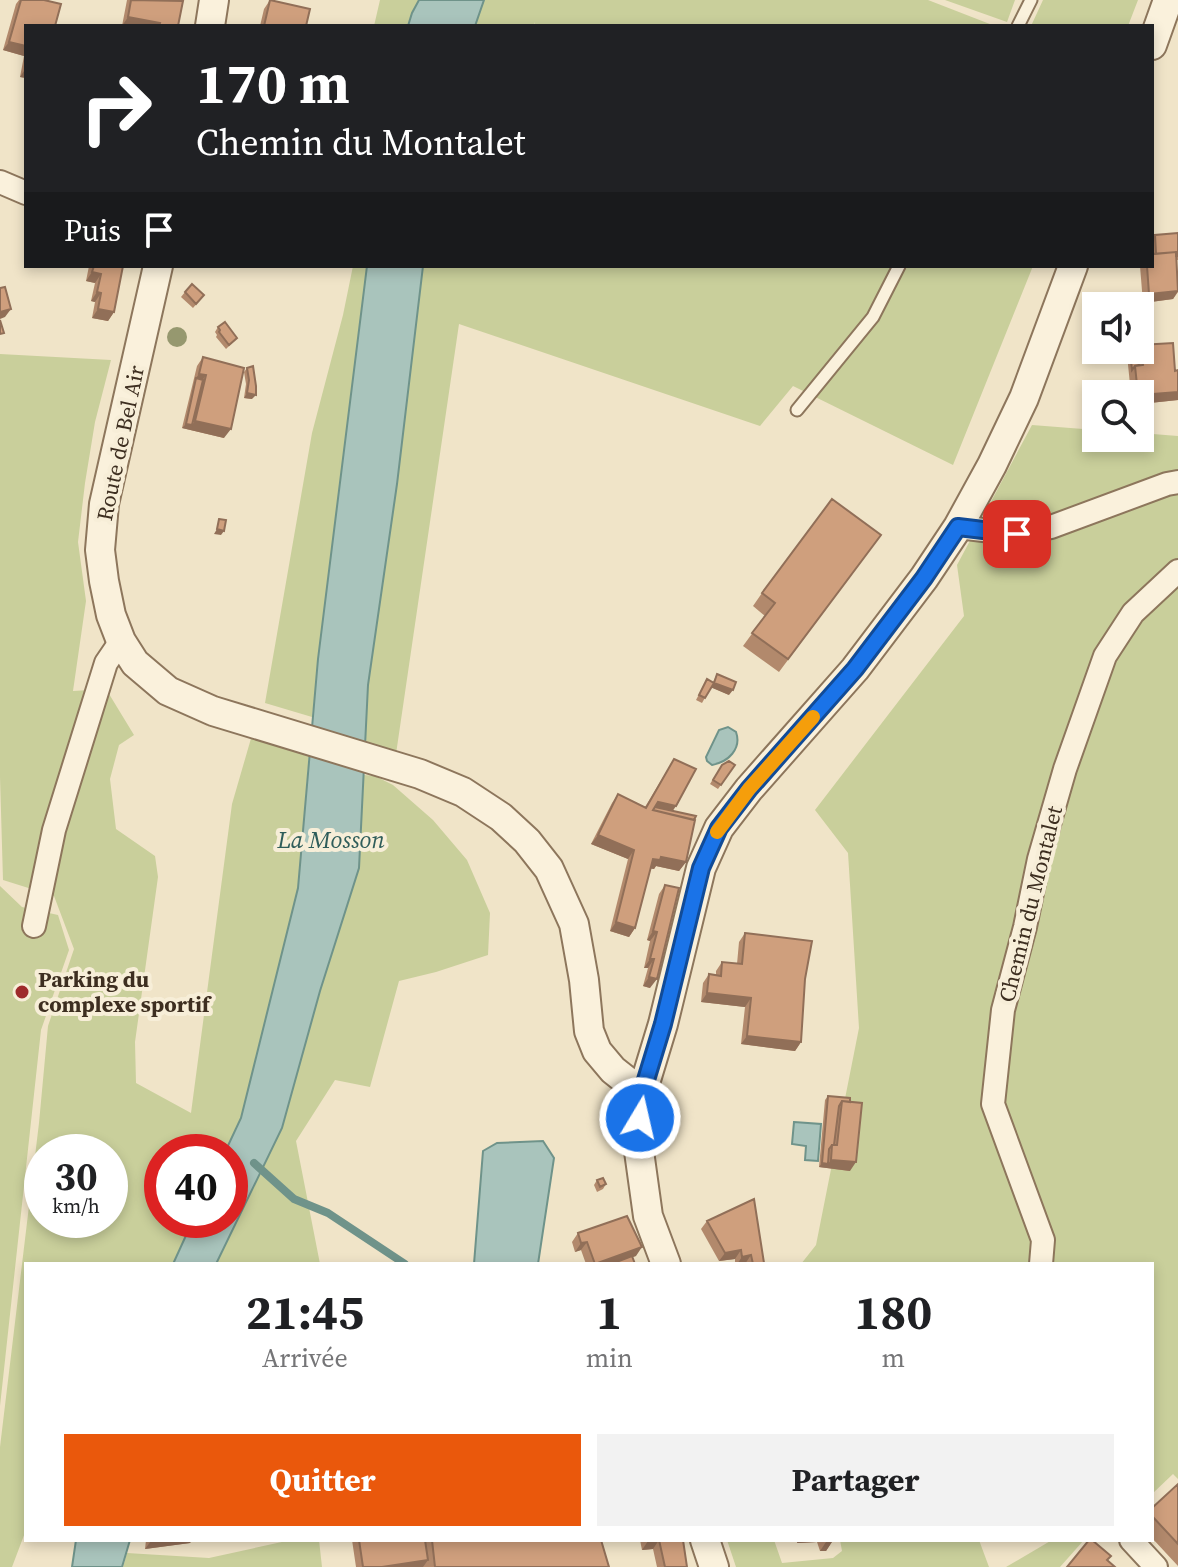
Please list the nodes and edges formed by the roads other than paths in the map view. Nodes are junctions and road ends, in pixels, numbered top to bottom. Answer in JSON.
{"nodes":[{"id":1,"x":214,"y":0,"type":"edge"},
{"id":2,"x":1031,"y":0,"type":"edge"},
{"id":3,"x":1168,"y":0,"type":"edge"},
{"id":4,"x":210,"y":24,"type":"edge"},
{"id":5,"x":1019,"y":24,"type":"edge"},
{"id":6,"x":1154,"y":39,"type":"edge"},
{"id":7,"x":0,"y":182,"type":"edge"},
{"id":8,"x":24,"y":192,"type":"edge"},
{"id":9,"x":158,"y":268,"type":"edge"},
{"id":10,"x":898,"y":268,"type":"edge"},
{"id":11,"x":1072,"y":268,"type":"edge"},
{"id":12,"x":797,"y":410,"type":"dead end"},
{"id":13,"x":1178,"y":482,"type":"edge"},
{"id":14,"x":958,"y":527,"type":"junction"},
{"id":15,"x":1178,"y":571,"type":"edge"},
{"id":16,"x":128,"y":652,"type":"junction"},
{"id":17,"x":34,"y":926,"type":"dead end"},
{"id":18,"x":642,"y":1093,"type":"junction"},
{"id":19,"x":665,"y":1262,"type":"edge"},
{"id":20,"x":1041,"y":1262,"type":"edge"},
{"id":21,"x":706,"y":1542,"type":"edge"},
{"id":22,"x":1133,"y":1542,"type":"edge"},
{"id":23,"x":714,"y":1567,"type":"edge"},
{"id":24,"x":1156,"y":1567,"type":"edge"}],
"edges":[{"from":1,"to":4,"type":"street"},
{"from":2,"to":5,"type":"lane"},
{"from":3,"to":6,"type":"street"},
{"from":7,"to":8,"type":"street"},
{"from":9,"to":16,"type":"street","name":"Route de Bel Air"},
{"from":10,"to":12,"type":"lane"},
{"from":11,"to":14,"type":"street"},
{"from":13,"to":14,"type":"street"},
{"from":14,"to":18,"type":"street"},
{"from":15,"to":20,"type":"street","name":"Chemin du Montalet"},
{"from":16,"to":17,"type":"street"},
{"from":16,"to":18,"type":"street"},
{"from":18,"to":19,"type":"street"},
{"from":21,"to":23,"type":"street"},
{"from":22,"to":24,"type":"street"}]}
